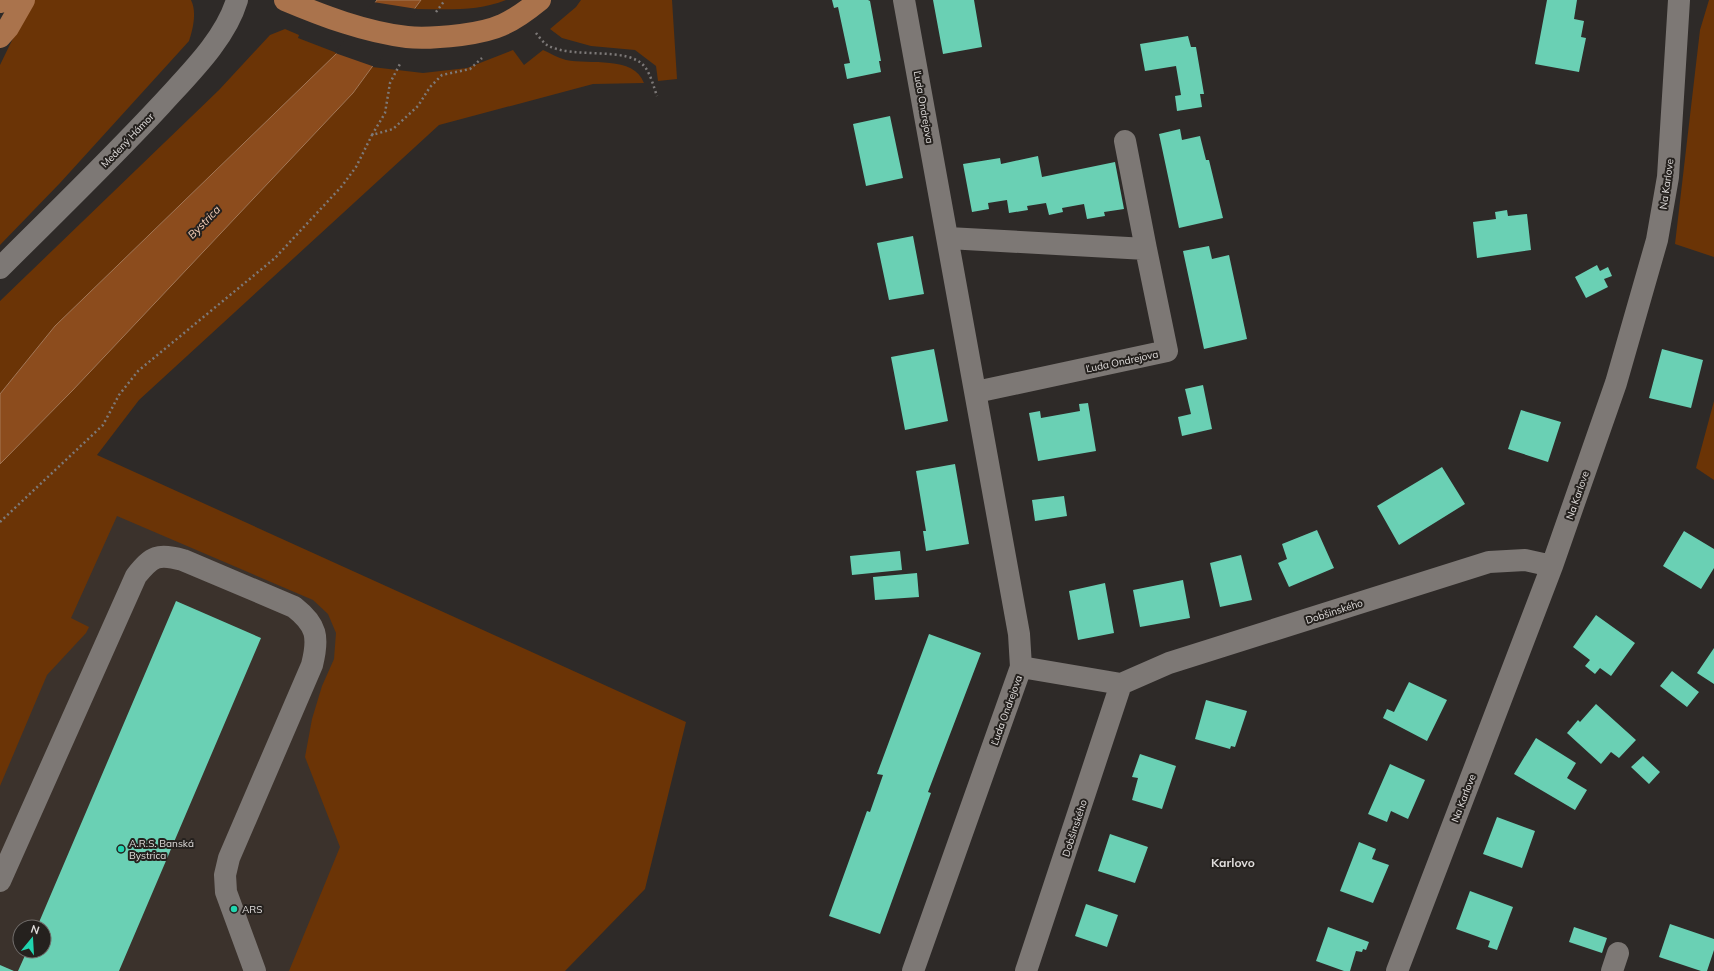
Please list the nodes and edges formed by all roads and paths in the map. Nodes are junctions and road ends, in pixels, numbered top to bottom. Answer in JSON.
{"nodes":[{"id":1,"x":24,"y":0,"type":"edge"},
{"id":2,"x":237,"y":0,"type":"edge"},
{"id":3,"x":285,"y":0,"type":"edge"},
{"id":4,"x":445,"y":0,"type":"edge"},
{"id":5,"x":904,"y":0,"type":"edge"},
{"id":6,"x":1679,"y":0,"type":"edge"},
{"id":7,"x":532,"y":6,"type":"edge"},
{"id":8,"x":432,"y":18,"type":"dead end"},
{"id":9,"x":0,"y":37,"type":"edge"},
{"id":10,"x":487,"y":53,"type":"dead end"},
{"id":11,"x":402,"y":59,"type":"dead end"},
{"id":12,"x":657,"y":96,"type":"dead end"},
{"id":13,"x":372,"y":135,"type":"junction"},
{"id":14,"x":1125,"y":141,"type":"dead end"},
{"id":15,"x":948,"y":238,"type":"junction"},
{"id":16,"x":1146,"y":249,"type":"junction"},
{"id":17,"x":0,"y":268,"type":"edge"},
{"id":18,"x":976,"y":392,"type":"junction"},
{"id":19,"x":0,"y":522,"type":"edge"},
{"id":20,"x":1552,"y":566,"type":"junction"},
{"id":21,"x":1021,"y":667,"type":"junction"},
{"id":22,"x":1121,"y":684,"type":"junction"},
{"id":23,"x":0,"y":881,"type":"edge"},
{"id":24,"x":256,"y":971,"type":"edge"},
{"id":25,"x":913,"y":971,"type":"edge"},
{"id":26,"x":1026,"y":971,"type":"edge"},
{"id":27,"x":1397,"y":971,"type":"edge"}],
"edges":[{"from":1,"to":9,"type":"main road"},
{"from":2,"to":17,"type":"street","name":"Medený Hámor"},
{"from":3,"to":7,"type":"main road"},
{"from":4,"to":8,"type":"path"},
{"from":5,"to":15,"type":"street","name":"Ľuda Ondrejova"},
{"from":6,"to":20,"type":"street","name":"Na Karlove"},
{"from":7,"to":12,"type":"path"},
{"from":10,"to":13,"type":"path"},
{"from":11,"to":13,"type":"path"},
{"from":13,"to":19,"type":"path"},
{"from":14,"to":16,"type":"street","name":"Ľuda Ondrejova"},
{"from":15,"to":16,"type":"street"},
{"from":15,"to":18,"type":"street","name":"Ľuda Ondrejova"},
{"from":16,"to":18,"type":"street","name":"Ľuda Ondrejova"},
{"from":18,"to":21,"type":"street","name":"Ľuda Ondrejova"},
{"from":20,"to":22,"type":"street","name":"Dobšinského"},
{"from":20,"to":27,"type":"street","name":"Na Karlove"},
{"from":21,"to":22,"type":"street"},
{"from":21,"to":25,"type":"street","name":"Ľuda Ondrejova"},
{"from":22,"to":26,"type":"street","name":"Dobšinského"},
{"from":23,"to":24,"type":"street"}]}
